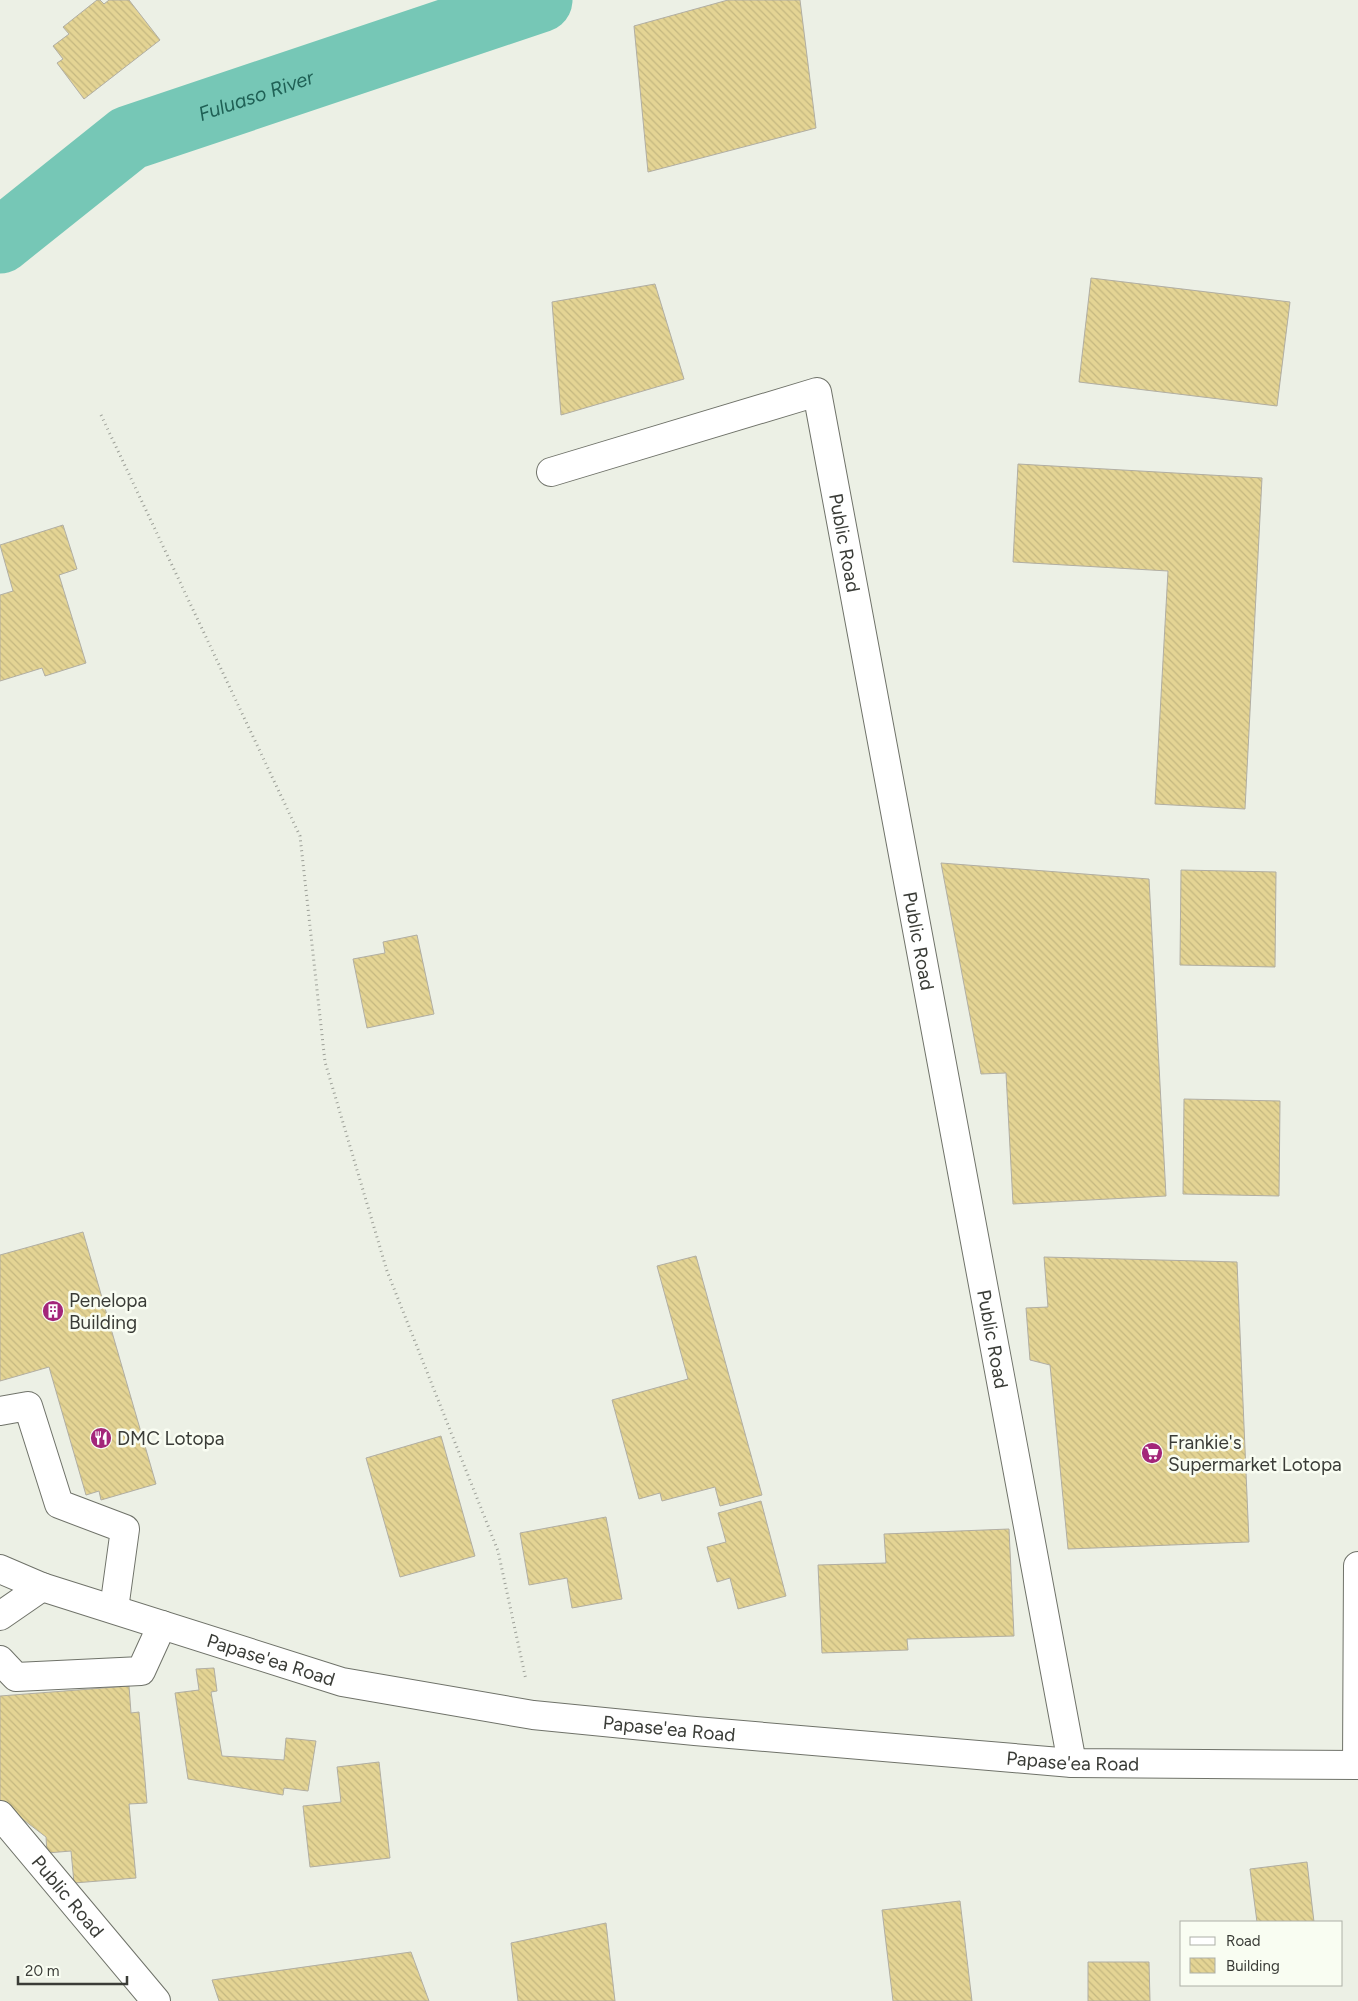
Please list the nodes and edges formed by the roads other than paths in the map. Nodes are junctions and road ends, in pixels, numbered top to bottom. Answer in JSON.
{"nodes":[{"id":1,"x":551,"y":472,"type":"dead end"},
{"id":2,"x":0,"y":1411,"type":"edge"},
{"id":3,"x":1358,"y":1566,"type":"edge"},
{"id":4,"x":0,"y":1569,"type":"edge"},
{"id":5,"x":42,"y":1586,"type":"junction"},
{"id":6,"x":114,"y":1609,"type":"junction"},
{"id":7,"x":0,"y":1616,"type":"edge"},
{"id":8,"x":162,"y":1625,"type":"junction"},
{"id":9,"x":0,"y":1660,"type":"edge"},
{"id":10,"x":1072,"y":1763,"type":"junction"},
{"id":11,"x":1357,"y":1765,"type":"edge"},
{"id":12,"x":0,"y":1815,"type":"edge"},
{"id":13,"x":156,"y":2001,"type":"edge"}],
"edges":[{"from":1,"to":10,"type":"street","name":"Public Road"},
{"from":2,"to":6,"type":"street"},
{"from":3,"to":11,"type":"street"},
{"from":4,"to":5,"type":"street","name":"Papase'ea Road"},
{"from":5,"to":6,"type":"street","name":"Papase'ea Road"},
{"from":5,"to":7,"type":"street"},
{"from":6,"to":8,"type":"street","name":"Papase'ea Road"},
{"from":8,"to":9,"type":"street"},
{"from":8,"to":10,"type":"street","name":"Papase'ea Road"},
{"from":10,"to":11,"type":"street","name":"Papase'ea Road"},
{"from":12,"to":13,"type":"street","name":"Public Road"}]}
